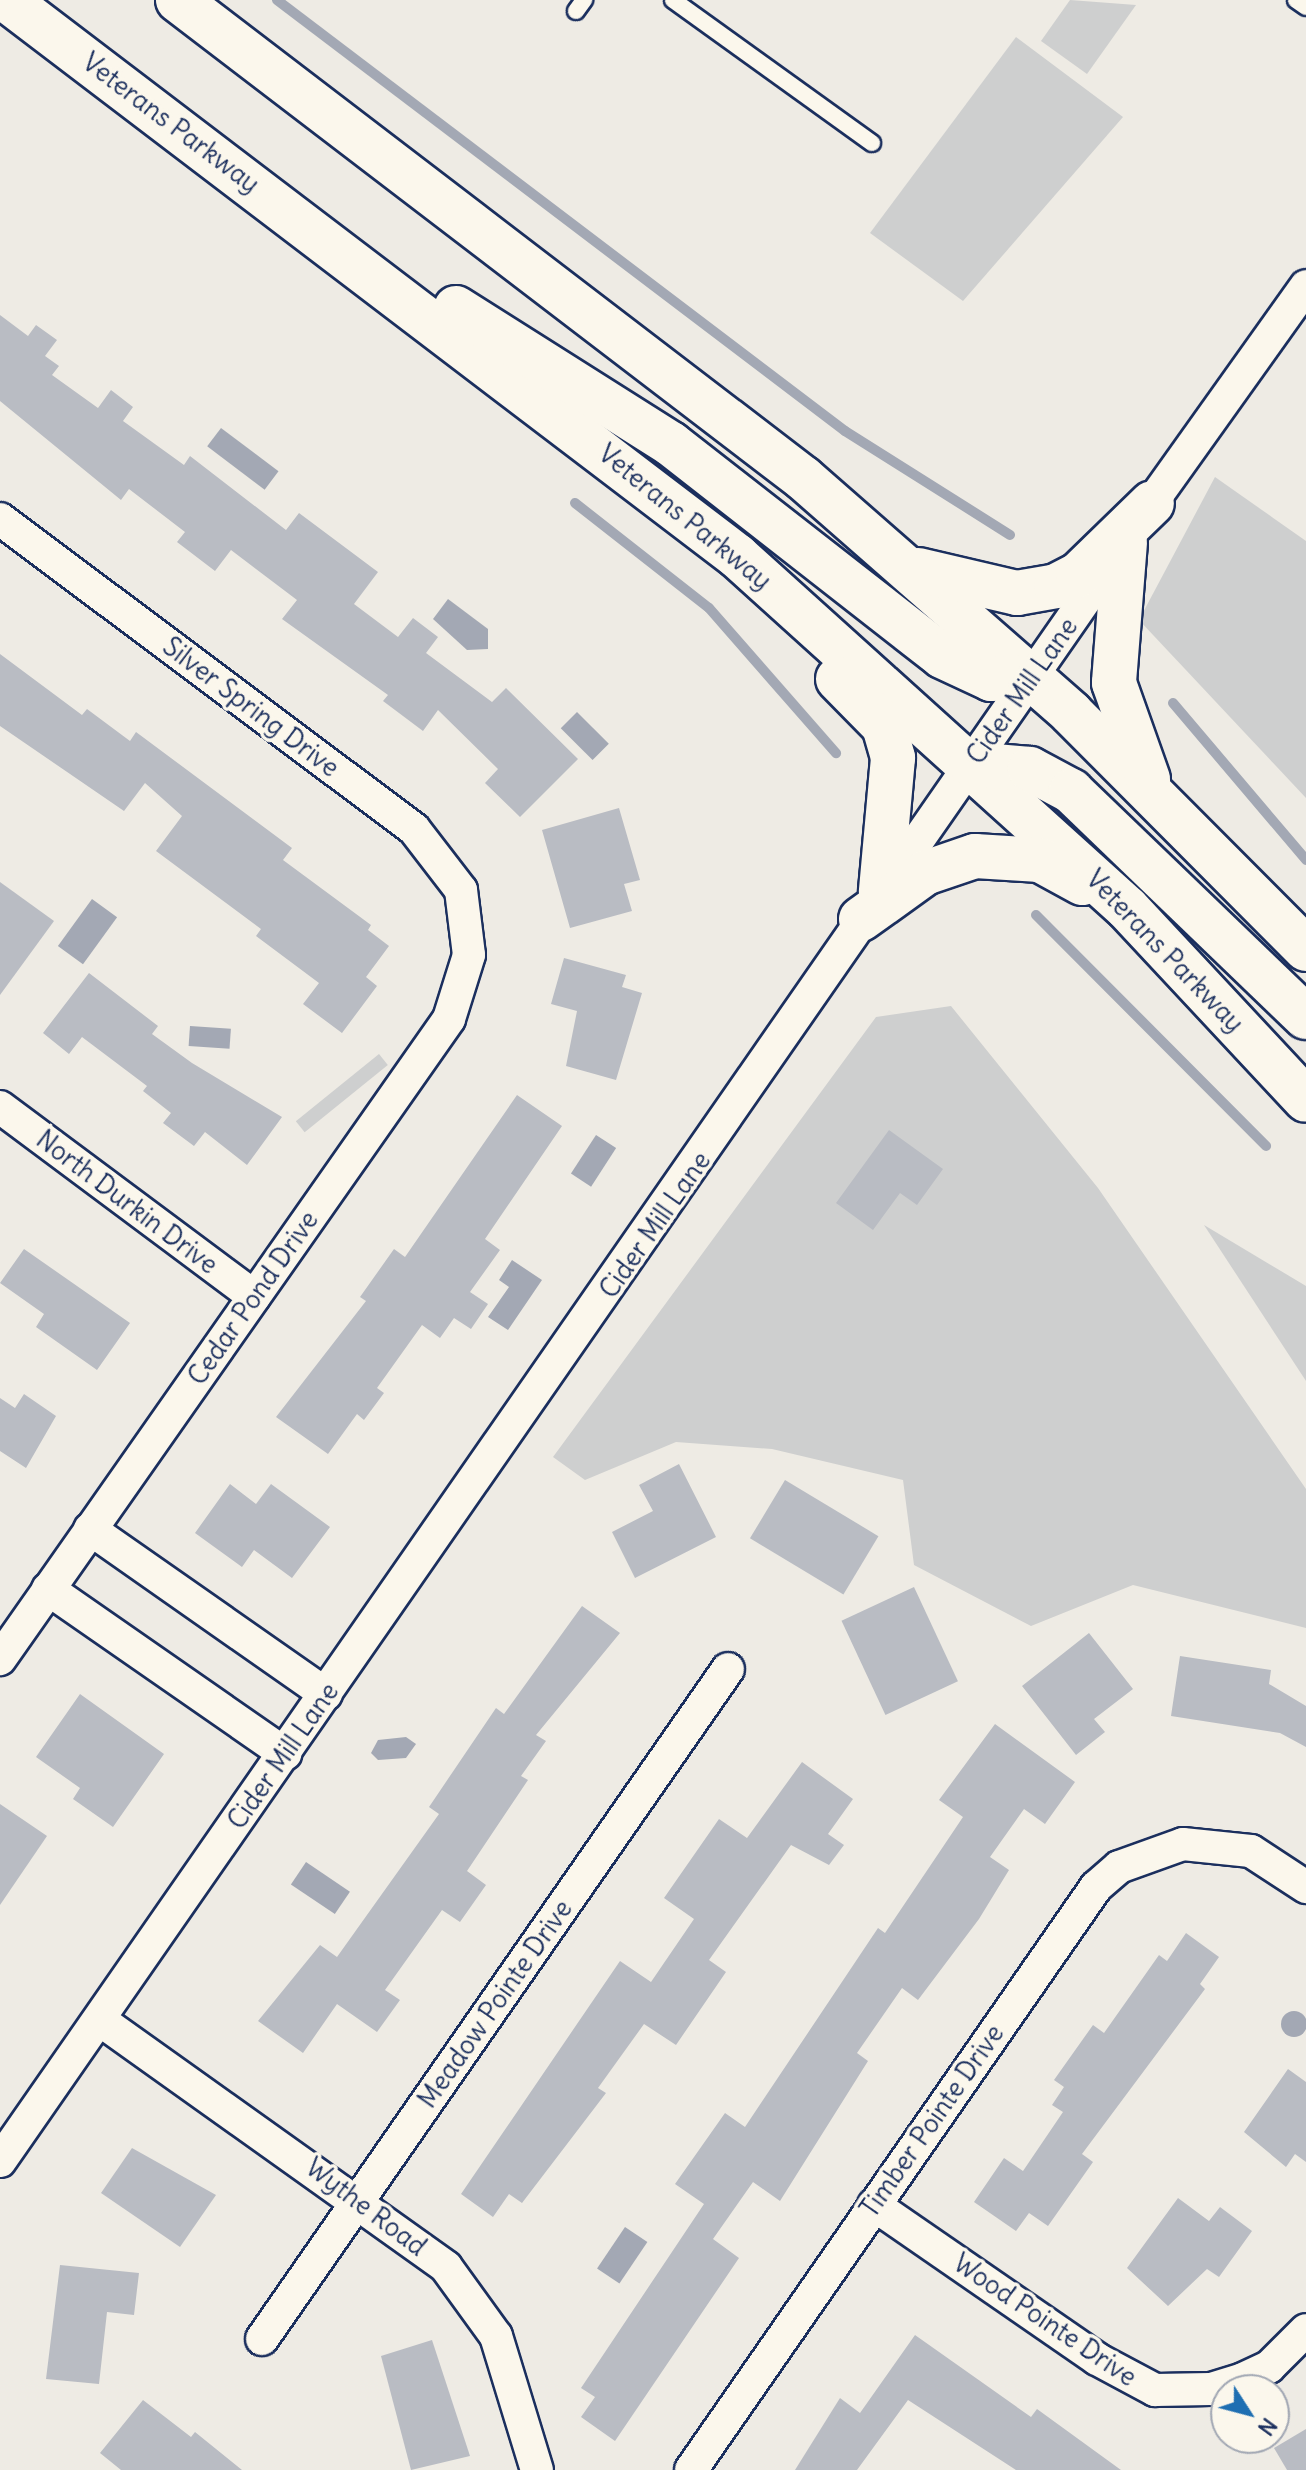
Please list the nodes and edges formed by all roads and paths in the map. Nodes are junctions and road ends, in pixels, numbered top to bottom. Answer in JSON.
{"nodes":[{"id":1,"x":7,"y":0,"type":"edge"},
{"id":2,"x":178,"y":0,"type":"edge"},
{"id":3,"x":673,"y":0,"type":"edge"},
{"id":4,"x":1296,"y":0,"type":"edge"},
{"id":5,"x":1306,"y":7,"type":"edge"},
{"id":6,"x":872,"y":143,"type":"dead end"},
{"id":7,"x":377,"y":276,"type":"junction"},
{"id":8,"x":1306,"y":286,"type":"edge"},
{"id":9,"x":570,"y":423,"type":"junction"},
{"id":10,"x":1152,"y":503,"type":"junction"},
{"id":11,"x":0,"y":519,"type":"edge"},
{"id":12,"x":1125,"y":542,"type":"junction"},
{"id":13,"x":910,"y":568,"type":"junction"},
{"id":14,"x":1032,"y":677,"type":"junction"},
{"id":15,"x":971,"y":764,"type":"junction"},
{"id":16,"x":1153,"y":792,"type":"junction"},
{"id":17,"x":871,"y":905,"type":"junction"},
{"id":18,"x":1127,"y":908,"type":"junction"},
{"id":19,"x":467,"y":922,"type":"joint"},
{"id":20,"x":1306,"y":949,"type":"edge"},
{"id":21,"x":1306,"y":1017,"type":"edge"},
{"id":22,"x":1306,"y":1100,"type":"edge"},
{"id":23,"x":0,"y":1107,"type":"edge"},
{"id":24,"x":254,"y":1296,"type":"junction"},
{"id":25,"x":90,"y":1529,"type":"junction"},
{"id":26,"x":48,"y":1589,"type":"junction"},
{"id":27,"x":0,"y":1659,"type":"edge"},
{"id":28,"x":728,"y":1669,"type":"dead end"},
{"id":29,"x":326,"y":1694,"type":"junction"},
{"id":30,"x":285,"y":1754,"type":"junction"},
{"id":31,"x":1306,"y":1887,"type":"edge"},
{"id":32,"x":100,"y":2020,"type":"junction"},
{"id":33,"x":0,"y":2161,"type":"edge"},
{"id":34,"x":359,"y":2199,"type":"junction"},
{"id":35,"x":874,"y":2205,"type":"junction"},
{"id":36,"x":1306,"y":2330,"type":"edge"},
{"id":37,"x":262,"y":2339,"type":"dead end"},
{"id":38,"x":537,"y":2470,"type":"edge"},
{"id":39,"x":691,"y":2470,"type":"edge"}],
"edges":[{"from":1,"to":7,"type":"highway","name":"Veterans Parkway"},
{"from":2,"to":13,"type":"highway"},
{"from":3,"to":6,"type":"lane"},
{"from":4,"to":5,"type":"lane"},
{"from":7,"to":9,"type":"highway","name":"Veterans Parkway"},
{"from":7,"to":14,"type":"highway"},
{"from":8,"to":10,"type":"street","name":"Cider Mill Lane"},
{"from":9,"to":15,"type":"highway","name":"Veterans Parkway"},
{"from":9,"to":17,"type":"highway"},
{"from":10,"to":12,"type":"street","name":"Cider Mill Lane"},
{"from":10,"to":13,"type":"highway"},
{"from":11,"to":19,"type":"street","name":"Silver Spring Drive"},
{"from":12,"to":14,"type":"street","name":"Cider Mill Lane"},
{"from":12,"to":16,"type":"highway"},
{"from":13,"to":14,"type":"highway"},
{"from":14,"to":15,"type":"street","name":"Cider Mill Lane"},
{"from":14,"to":16,"type":"highway"},
{"from":15,"to":17,"type":"street","name":"Cider Mill Lane"},
{"from":15,"to":18,"type":"highway","name":"Veterans Parkway"},
{"from":15,"to":21,"type":"highway"},
{"from":16,"to":20,"type":"highway"},
{"from":17,"to":18,"type":"highway"},
{"from":17,"to":29,"type":"street","name":"Cider Mill Lane"},
{"from":18,"to":22,"type":"highway","name":"Veterans Parkway"},
{"from":19,"to":24,"type":"street","name":"Cedar Pond Drive"},
{"from":23,"to":24,"type":"street","name":"North Durkin Drive"},
{"from":24,"to":25,"type":"street","name":"Cedar Pond Drive"},
{"from":25,"to":26,"type":"street","name":"Cedar Pond Drive"},
{"from":25,"to":29,"type":"street"},
{"from":26,"to":27,"type":"street","name":"Cedar Pond Drive"},
{"from":26,"to":30,"type":"street"},
{"from":28,"to":34,"type":"street","name":"Meadow Pointe Drive"},
{"from":29,"to":30,"type":"street","name":"Cider Mill Lane"},
{"from":30,"to":32,"type":"street","name":"Cider Mill Lane"},
{"from":31,"to":35,"type":"street","name":"Timber Pointe Drive"},
{"from":32,"to":33,"type":"street","name":"Cider Mill Lane"},
{"from":32,"to":34,"type":"street","name":"Wythe Road"},
{"from":34,"to":37,"type":"street","name":"Meadow Pointe Drive"},
{"from":34,"to":38,"type":"street","name":"Wythe Road"},
{"from":35,"to":36,"type":"street","name":"Wood Pointe Drive"},
{"from":35,"to":39,"type":"street","name":"Timber Pointe Drive"}]}
